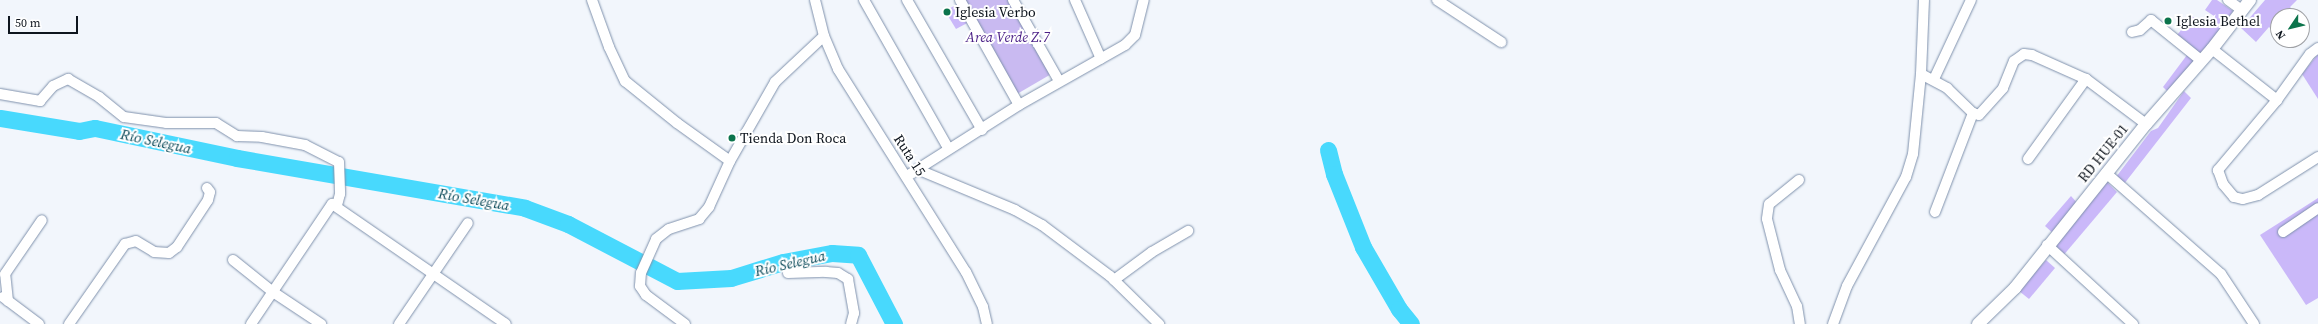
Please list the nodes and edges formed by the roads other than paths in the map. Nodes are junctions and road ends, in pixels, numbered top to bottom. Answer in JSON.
{"nodes":[{"id":1,"x":592,"y":0,"type":"edge"},
{"id":2,"x":815,"y":0,"type":"edge"},
{"id":3,"x":864,"y":0,"type":"edge"},
{"id":4,"x":907,"y":0,"type":"edge"},
{"id":5,"x":960,"y":0,"type":"edge"},
{"id":6,"x":1013,"y":0,"type":"edge"},
{"id":7,"x":1075,"y":0,"type":"edge"},
{"id":8,"x":1144,"y":0,"type":"edge"},
{"id":9,"x":1437,"y":0,"type":"edge"},
{"id":10,"x":1924,"y":0,"type":"edge"},
{"id":11,"x":1971,"y":0,"type":"edge"},
{"id":12,"x":2228,"y":0,"type":"edge"},
{"id":13,"x":2250,"y":0,"type":"edge"},
{"id":14,"x":2242,"y":10,"type":"junction"},
{"id":15,"x":2132,"y":32,"type":"dead end"},
{"id":16,"x":824,"y":36,"type":"junction"},
{"id":17,"x":1501,"y":42,"type":"dead end"},
{"id":18,"x":2318,"y":48,"type":"edge"},
{"id":19,"x":2212,"y":49,"type":"junction"},
{"id":20,"x":1101,"y":59,"type":"junction"},
{"id":21,"x":2202,"y":62,"type":"junction"},
{"id":22,"x":1921,"y":74,"type":"junction"},
{"id":23,"x":1934,"y":79,"type":"junction"},
{"id":24,"x":2086,"y":79,"type":"junction"},
{"id":25,"x":1059,"y":81,"type":"junction"},
{"id":26,"x":0,"y":94,"type":"edge"},
{"id":27,"x":2277,"y":100,"type":"junction"},
{"id":28,"x":1019,"y":104,"type":"junction"},
{"id":29,"x":1972,"y":113,"type":"junction"},
{"id":30,"x":2146,"y":124,"type":"junction"},
{"id":31,"x":982,"y":130,"type":"junction"},
{"id":32,"x":948,"y":148,"type":"junction"},
{"id":33,"x":2318,"y":157,"type":"edge"},
{"id":34,"x":2028,"y":159,"type":"dead end"},
{"id":35,"x":730,"y":161,"type":"junction"},
{"id":36,"x":919,"y":170,"type":"junction"},
{"id":37,"x":2106,"y":173,"type":"junction"},
{"id":38,"x":907,"y":176,"type":"junction"},
{"id":39,"x":1799,"y":180,"type":"dead end"},
{"id":40,"x":208,"y":188,"type":"dead end"},
{"id":41,"x":337,"y":205,"type":"junction"},
{"id":42,"x":2318,"y":208,"type":"edge"},
{"id":43,"x":1935,"y":212,"type":"dead end"},
{"id":44,"x":42,"y":220,"type":"dead end"},
{"id":45,"x":468,"y":223,"type":"dead end"},
{"id":46,"x":1188,"y":231,"type":"dead end"},
{"id":47,"x":2283,"y":232,"type":"dead end"},
{"id":48,"x":2048,"y":245,"type":"junction"},
{"id":49,"x":233,"y":260,"type":"dead end"},
{"id":50,"x":788,"y":273,"type":"dead end"},
{"id":51,"x":435,"y":275,"type":"junction"},
{"id":52,"x":1114,"y":280,"type":"junction"},
{"id":53,"x":273,"y":292,"type":"junction"},
{"id":54,"x":4,"y":298,"type":"edge"},
{"id":55,"x":39,"y":324,"type":"edge"},
{"id":56,"x":69,"y":324,"type":"edge"},
{"id":57,"x":251,"y":324,"type":"edge"},
{"id":58,"x":321,"y":324,"type":"edge"},
{"id":59,"x":399,"y":324,"type":"edge"},
{"id":60,"x":506,"y":324,"type":"edge"},
{"id":61,"x":685,"y":324,"type":"edge"},
{"id":62,"x":851,"y":324,"type":"edge"},
{"id":63,"x":987,"y":324,"type":"edge"},
{"id":64,"x":1159,"y":324,"type":"edge"},
{"id":65,"x":1800,"y":324,"type":"edge"},
{"id":66,"x":1833,"y":324,"type":"edge"},
{"id":67,"x":1978,"y":324,"type":"edge"},
{"id":68,"x":2133,"y":324,"type":"edge"},
{"id":69,"x":2254,"y":324,"type":"edge"}],
"edges":[{"from":1,"to":35,"type":"street"},
{"from":2,"to":16,"type":"street","name":"Ruta 15"},
{"from":3,"to":32,"type":"street"},
{"from":4,"to":31,"type":"street"},
{"from":5,"to":28,"type":"street"},
{"from":6,"to":25,"type":"street"},
{"from":7,"to":20,"type":"street"},
{"from":8,"to":20,"type":"street"},
{"from":9,"to":17,"type":"street"},
{"from":10,"to":22,"type":"street"},
{"from":11,"to":23,"type":"street"},
{"from":12,"to":14,"type":"street"},
{"from":13,"to":14,"type":"street","name":"RD HUE-01"},
{"from":14,"to":19,"type":"street","name":"RD HUE-01"},
{"from":15,"to":21,"type":"street"},
{"from":16,"to":35,"type":"street"},
{"from":16,"to":38,"type":"street","name":"Ruta 15"},
{"from":18,"to":27,"type":"street"},
{"from":19,"to":21,"type":"street","name":"RD HUE-01"},
{"from":19,"to":27,"type":"street"},
{"from":20,"to":25,"type":"street"},
{"from":21,"to":30,"type":"street","name":"RD HUE-01"},
{"from":22,"to":23,"type":"street"},
{"from":22,"to":66,"type":"street"},
{"from":23,"to":29,"type":"street"},
{"from":24,"to":29,"type":"street"},
{"from":24,"to":30,"type":"street"},
{"from":24,"to":34,"type":"street"},
{"from":25,"to":28,"type":"street"},
{"from":26,"to":41,"type":"street"},
{"from":27,"to":33,"type":"street"},
{"from":28,"to":31,"type":"street"},
{"from":29,"to":43,"type":"street"},
{"from":30,"to":37,"type":"street","name":"RD HUE-01"},
{"from":31,"to":32,"type":"street"},
{"from":32,"to":36,"type":"street"},
{"from":35,"to":61,"type":"street"},
{"from":36,"to":38,"type":"street"},
{"from":36,"to":52,"type":"street"},
{"from":37,"to":48,"type":"street","name":"RD HUE-01"},
{"from":37,"to":69,"type":"street"},
{"from":38,"to":63,"type":"street","name":"Ruta 15"},
{"from":39,"to":65,"type":"street"},
{"from":40,"to":56,"type":"street"},
{"from":41,"to":51,"type":"street"},
{"from":41,"to":53,"type":"street"},
{"from":42,"to":47,"type":"street"},
{"from":44,"to":54,"type":"street"},
{"from":45,"to":51,"type":"street"},
{"from":46,"to":52,"type":"street"},
{"from":48,"to":67,"type":"street","name":"RD HUE-01"},
{"from":48,"to":68,"type":"street"},
{"from":49,"to":53,"type":"street"},
{"from":50,"to":62,"type":"street"},
{"from":51,"to":59,"type":"street"},
{"from":51,"to":60,"type":"street"},
{"from":52,"to":64,"type":"street"},
{"from":53,"to":57,"type":"street"},
{"from":53,"to":58,"type":"street"},
{"from":54,"to":55,"type":"street"}]}
